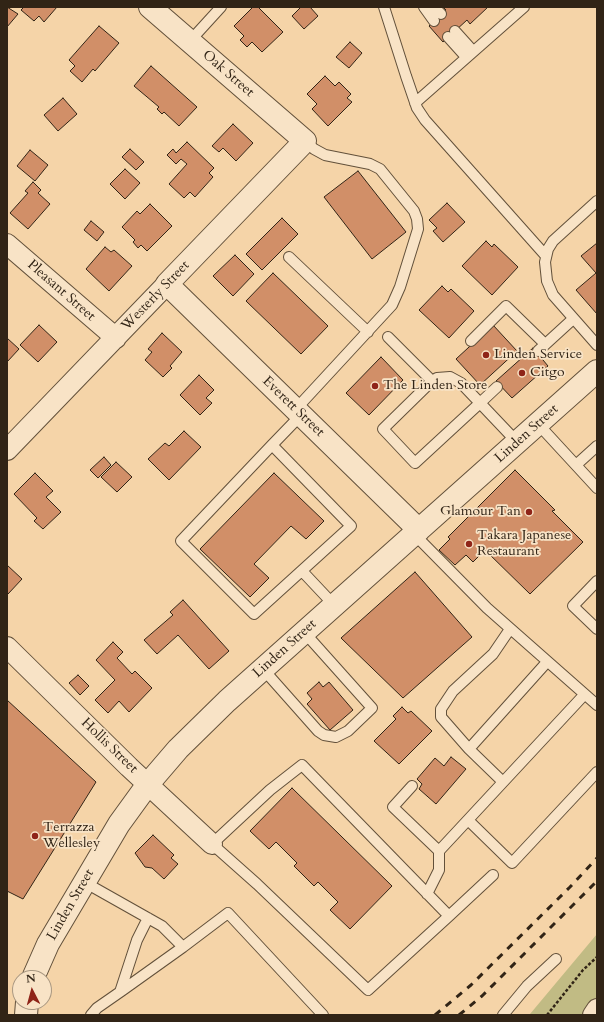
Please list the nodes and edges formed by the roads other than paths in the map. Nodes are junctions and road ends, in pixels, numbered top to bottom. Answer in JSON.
{"nodes":[{"id":1,"x":220,"y":7,"type":"edge"},
{"id":2,"x":384,"y":7,"type":"edge"},
{"id":3,"x":424,"y":7,"type":"edge"},
{"id":4,"x":524,"y":7,"type":"edge"},
{"id":5,"x":156,"y":9,"type":"edge"},
{"id":6,"x":436,"y":14,"type":"edge"},
{"id":7,"x":452,"y":34,"type":"dead end"},
{"id":8,"x":190,"y":41,"type":"junction"},
{"id":9,"x":470,"y":54,"type":"junction"},
{"id":10,"x":416,"y":103,"type":"junction"},
{"id":11,"x":305,"y":141,"type":"junction"},
{"id":12,"x":597,"y":201,"type":"edge"},
{"id":13,"x":7,"y":244,"type":"edge"},
{"id":14,"x":546,"y":256,"type":"junction"},
{"id":15,"x":289,"y":257,"type":"dead end"},
{"id":16,"x":167,"y":284,"type":"junction"},
{"id":17,"x":573,"y":319,"type":"junction"},
{"id":18,"x":368,"y":332,"type":"junction"},
{"id":19,"x":388,"y":337,"type":"dead end"},
{"id":20,"x":116,"y":338,"type":"junction"},
{"id":21,"x":470,"y":341,"type":"dead end"},
{"id":22,"x":597,"y":345,"type":"edge"},
{"id":23,"x":597,"y":371,"type":"edge"},
{"id":24,"x":432,"y":381,"type":"junction"},
{"id":25,"x":497,"y":387,"type":"dead end"},
{"id":26,"x":480,"y":403,"type":"junction"},
{"id":27,"x":298,"y":412,"type":"junction"},
{"id":28,"x":538,"y":424,"type":"junction"},
{"id":29,"x":517,"y":442,"type":"junction"},
{"id":30,"x":272,"y":446,"type":"junction"},
{"id":31,"x":597,"y":446,"type":"edge"},
{"id":32,"x":7,"y":450,"type":"edge"},
{"id":33,"x":576,"y":465,"type":"junction"},
{"id":34,"x":597,"y":488,"type":"edge"},
{"id":35,"x":416,"y":532,"type":"junction"},
{"id":36,"x":302,"y":571,"type":"junction"},
{"id":37,"x":597,"y":581,"type":"edge"},
{"id":38,"x":334,"y":605,"type":"junction"},
{"id":39,"x":510,"y":629,"type":"junction"},
{"id":40,"x":597,"y":629,"type":"edge"},
{"id":41,"x":304,"y":632,"type":"junction"},
{"id":42,"x":7,"y":647,"type":"edge"},
{"id":43,"x":547,"y":662,"type":"junction"},
{"id":44,"x":264,"y":669,"type":"junction"},
{"id":45,"x":584,"y":695,"type":"junction"},
{"id":46,"x":597,"y":705,"type":"edge"},
{"id":47,"x":469,"y":750,"type":"junction"},
{"id":48,"x":597,"y":772,"type":"edge"},
{"id":49,"x":503,"y":782,"type":"junction"},
{"id":50,"x":148,"y":784,"type":"junction"},
{"id":51,"x":412,"y":786,"type":"dead end"},
{"id":52,"x":468,"y":820,"type":"junction"},
{"id":53,"x":212,"y":844,"type":"junction"},
{"id":54,"x":439,"y":851,"type":"junction"},
{"id":55,"x":493,"y":875,"type":"dead end"},
{"id":56,"x":84,"y":882,"type":"junction"},
{"id":57,"x":427,"y":894,"type":"junction"},
{"id":58,"x":449,"y":916,"type":"junction"},
{"id":59,"x":148,"y":918,"type":"junction"},
{"id":60,"x":183,"y":947,"type":"junction"},
{"id":61,"x":556,"y":959,"type":"dead end"},
{"id":62,"x":36,"y":970,"type":"edge"},
{"id":63,"x":120,"y":992,"type":"junction"},
{"id":64,"x":597,"y":1009,"type":"edge"},
{"id":65,"x":91,"y":1015,"type":"edge"},
{"id":66,"x":323,"y":1015,"type":"edge"},
{"id":67,"x":503,"y":1015,"type":"edge"},
{"id":68,"x":593,"y":1015,"type":"edge"}],
"edges":[{"from":1,"to":8,"type":"lane"},
{"from":2,"to":10,"type":"lane"},
{"from":3,"to":6,"type":"lane"},
{"from":4,"to":9,"type":"lane"},
{"from":5,"to":8,"type":"street","name":"Oak Street"},
{"from":7,"to":9,"type":"lane"},
{"from":8,"to":11,"type":"street","name":"Oak Street"},
{"from":9,"to":10,"type":"lane"},
{"from":10,"to":14,"type":"lane"},
{"from":11,"to":16,"type":"street","name":"Westerly Street"},
{"from":11,"to":18,"type":"lane"},
{"from":12,"to":14,"type":"lane"},
{"from":13,"to":20,"type":"street","name":"Pleasant Street"},
{"from":14,"to":17,"type":"lane"},
{"from":15,"to":18,"type":"lane"},
{"from":16,"to":20,"type":"street","name":"Westerly Street"},
{"from":16,"to":27,"type":"street","name":"Everett Street"},
{"from":17,"to":21,"type":"lane"},
{"from":17,"to":22,"type":"lane"},
{"from":18,"to":27,"type":"lane"},
{"from":19,"to":24,"type":"lane"},
{"from":20,"to":32,"type":"street","name":"Westerly Street"},
{"from":23,"to":28,"type":"street","name":"Linden Street"},
{"from":24,"to":26,"type":"lane"},
{"from":24,"to":26,"type":"lane"},
{"from":25,"to":26,"type":"lane"},
{"from":26,"to":29,"type":"lane"},
{"from":27,"to":30,"type":"lane"},
{"from":27,"to":35,"type":"street","name":"Everett Street"},
{"from":28,"to":29,"type":"street","name":"Linden Street"},
{"from":28,"to":33,"type":"lane"},
{"from":29,"to":35,"type":"street","name":"Linden Street"},
{"from":30,"to":36,"type":"lane"},
{"from":30,"to":36,"type":"lane"},
{"from":31,"to":33,"type":"lane"},
{"from":33,"to":34,"type":"lane"},
{"from":35,"to":38,"type":"street","name":"Linden Street"},
{"from":35,"to":39,"type":"lane"},
{"from":36,"to":38,"type":"lane"},
{"from":37,"to":40,"type":"lane"},
{"from":38,"to":41,"type":"street","name":"Linden Street"},
{"from":39,"to":43,"type":"lane"},
{"from":39,"to":47,"type":"lane"},
{"from":41,"to":44,"type":"street","name":"Linden Street"},
{"from":41,"to":44,"type":"lane"},
{"from":42,"to":50,"type":"street","name":"Hollis Street"},
{"from":43,"to":45,"type":"lane"},
{"from":43,"to":47,"type":"lane"},
{"from":44,"to":50,"type":"street","name":"Linden Street"},
{"from":45,"to":46,"type":"lane"},
{"from":45,"to":49,"type":"lane"},
{"from":47,"to":49,"type":"lane"},
{"from":48,"to":52,"type":"lane"},
{"from":49,"to":52,"type":"lane"},
{"from":50,"to":53,"type":"street","name":"Hollis Street"},
{"from":50,"to":56,"type":"street","name":"Linden Street"},
{"from":51,"to":54,"type":"lane"},
{"from":52,"to":54,"type":"lane"},
{"from":53,"to":57,"type":"lane"},
{"from":53,"to":58,"type":"lane"},
{"from":54,"to":57,"type":"lane"},
{"from":55,"to":58,"type":"lane"},
{"from":56,"to":59,"type":"lane"},
{"from":56,"to":62,"type":"street","name":"Linden Street"},
{"from":57,"to":58,"type":"lane"},
{"from":59,"to":60,"type":"lane"},
{"from":59,"to":63,"type":"lane"},
{"from":60,"to":63,"type":"lane"},
{"from":60,"to":66,"type":"lane"},
{"from":61,"to":67,"type":"lane"},
{"from":63,"to":65,"type":"lane"},
{"from":64,"to":68,"type":"street"}]}
